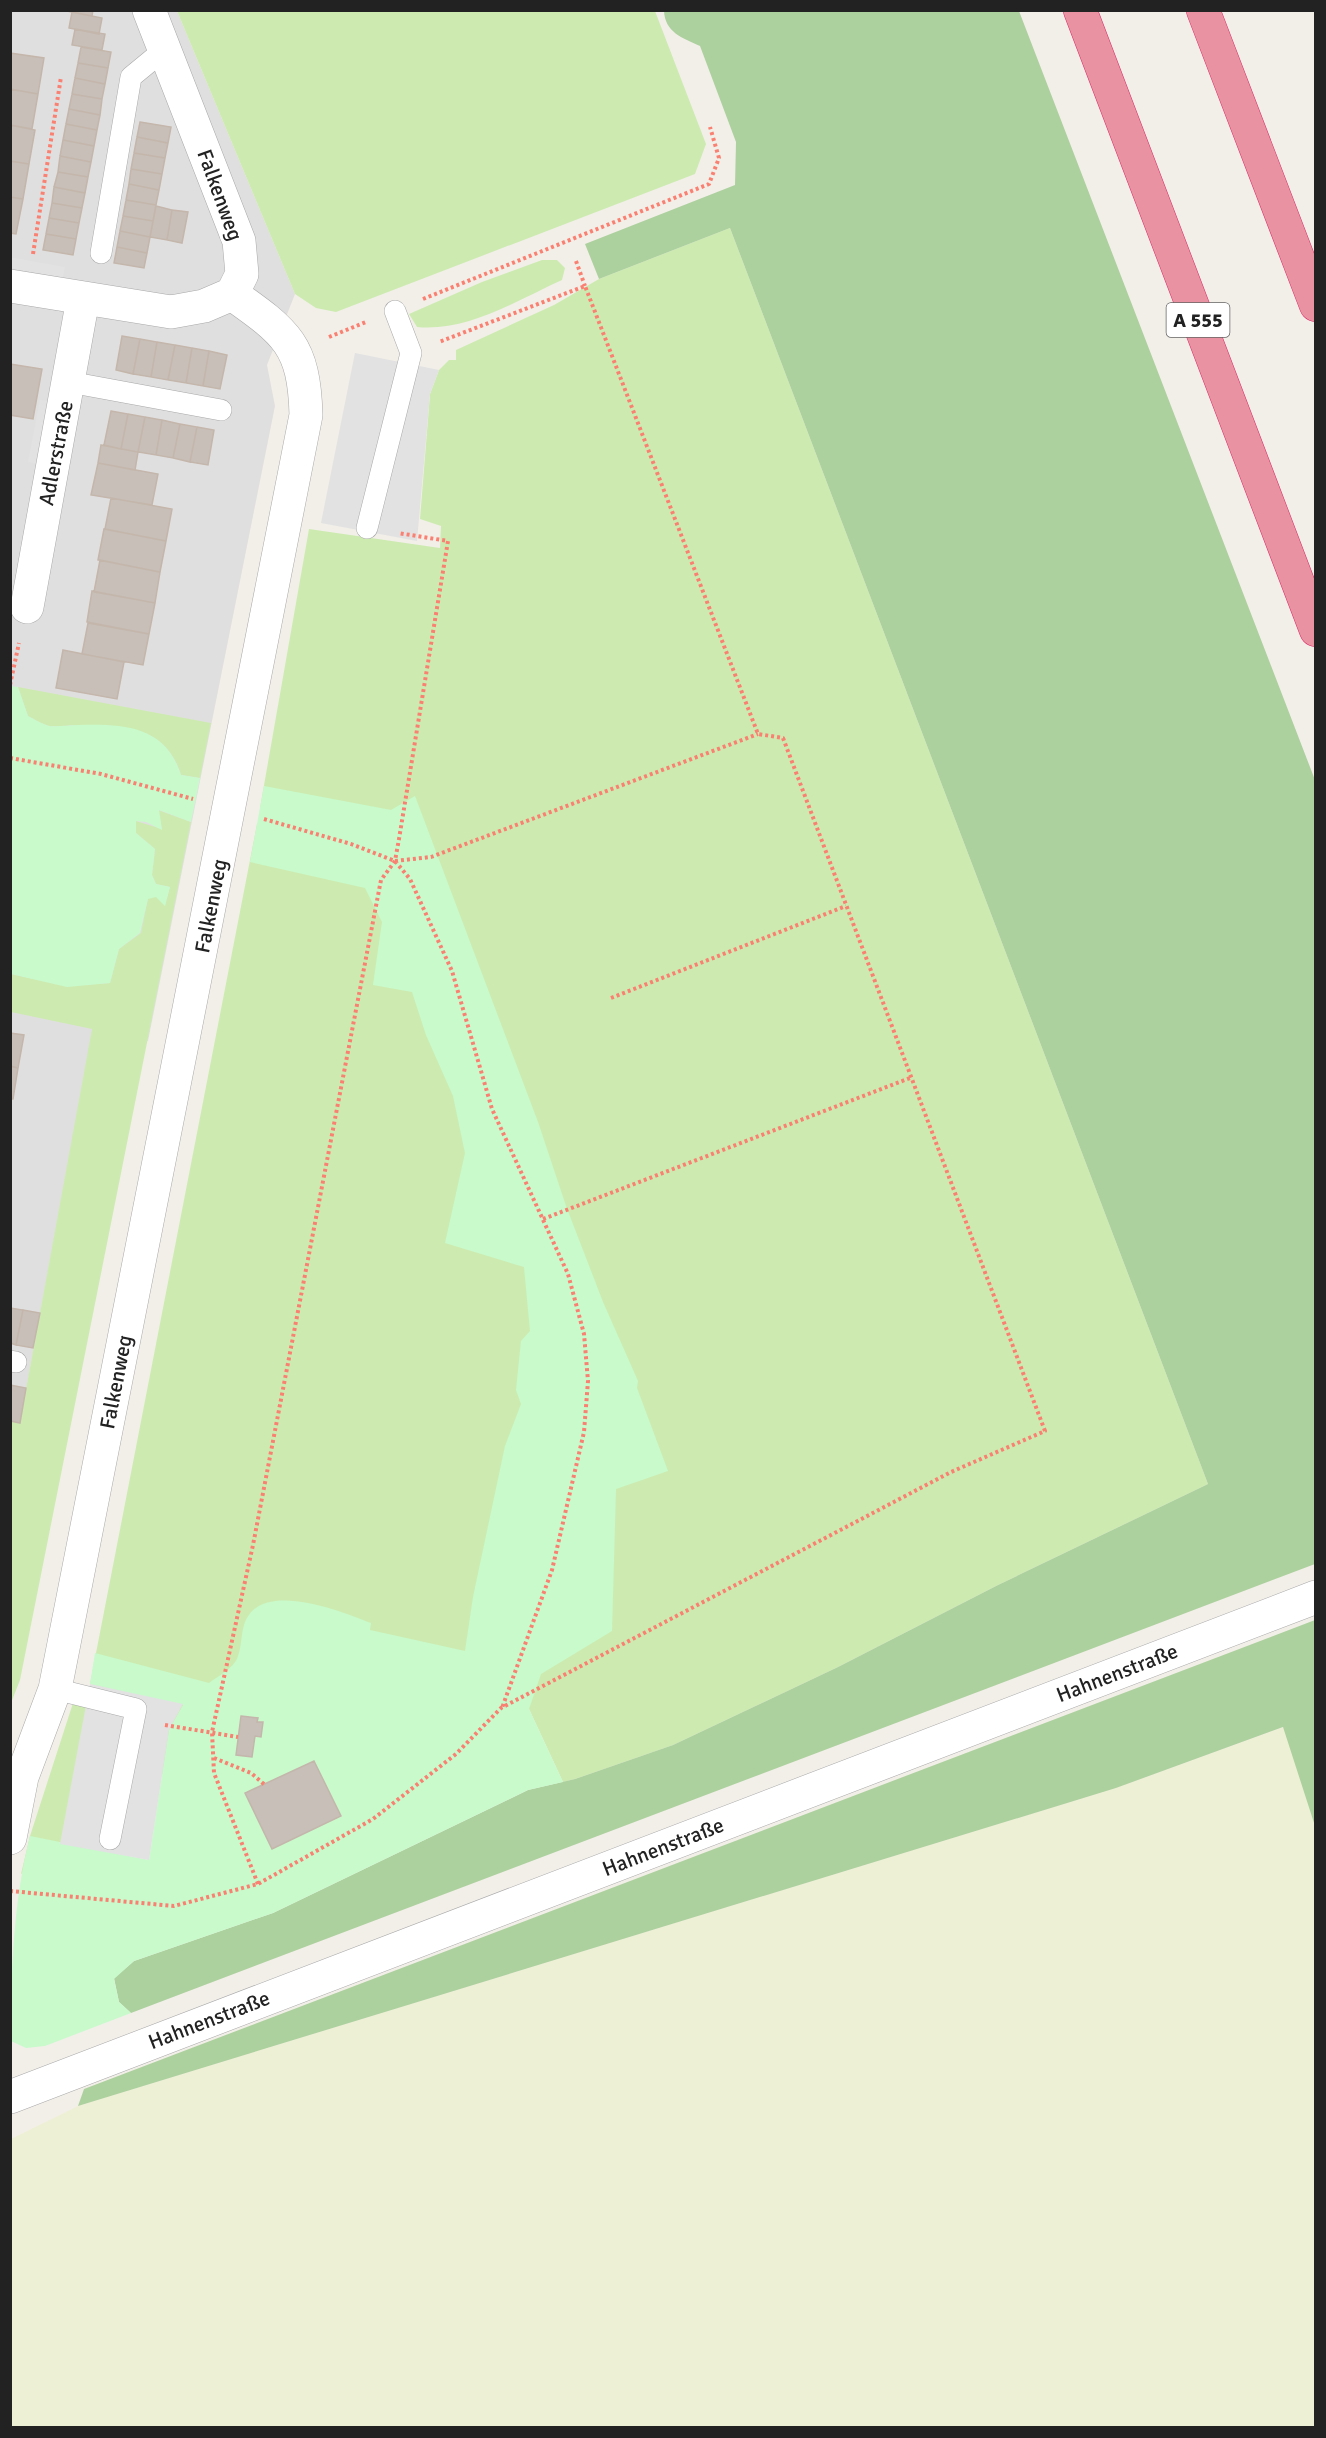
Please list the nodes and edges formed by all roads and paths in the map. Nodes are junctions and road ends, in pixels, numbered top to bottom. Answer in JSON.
{"nodes":[{"id":1,"x":149,"y":10,"type":"edge"},
{"id":2,"x":1080,"y":10,"type":"edge"},
{"id":3,"x":1203,"y":10,"type":"edge"},
{"id":4,"x":165,"y":49,"type":"junction"},
{"id":5,"x":61,"y":76,"type":"dead end"},
{"id":6,"x":710,"y":127,"type":"dead end"},
{"id":7,"x":101,"y":253,"type":"dead end"},
{"id":8,"x":576,"y":261,"type":"dead end"},
{"id":9,"x":585,"y":286,"type":"junction"},
{"id":10,"x":19,"y":288,"type":"edge"},
{"id":11,"x":232,"y":294,"type":"junction"},
{"id":12,"x":82,"y":299,"type":"junction"},
{"id":13,"x":1316,"y":305,"type":"edge"},
{"id":14,"x":394,"y":311,"type":"junction"},
{"id":15,"x":296,"y":350,"type":"junction"},
{"id":16,"x":411,"y":353,"type":"junction"},
{"id":17,"x":69,"y":382,"type":"junction"},
{"id":18,"x":222,"y":410,"type":"dead end"},
{"id":19,"x":367,"y":528,"type":"joint"},
{"id":20,"x":27,"y":607,"type":"joint"},
{"id":21,"x":1316,"y":630,"type":"edge"},
{"id":22,"x":10,"y":686,"type":"edge"},
{"id":23,"x":758,"y":734,"type":"junction"},
{"id":24,"x":394,"y":861,"type":"junction"},
{"id":25,"x":846,"y":906,"type":"junction"},
{"id":26,"x":610,"y":998,"type":"dead end"},
{"id":27,"x":910,"y":1077,"type":"junction"},
{"id":28,"x":543,"y":1219,"type":"junction"},
{"id":29,"x":1316,"y":1597,"type":"edge"},
{"id":30,"x":55,"y":1689,"type":"junction"},
{"id":31,"x":501,"y":1708,"type":"junction"},
{"id":32,"x":134,"y":1721,"type":"junction"},
{"id":33,"x":212,"y":1732,"type":"junction"},
{"id":34,"x":238,"y":1737,"type":"dead end"},
{"id":35,"x":214,"y":1758,"type":"junction"},
{"id":36,"x":16,"y":1776,"type":"edge"},
{"id":37,"x":265,"y":1785,"type":"dead end"},
{"id":38,"x":10,"y":1838,"type":"edge"},
{"id":39,"x":110,"y":1839,"type":"dead end"},
{"id":40,"x":258,"y":1884,"type":"junction"},
{"id":41,"x":10,"y":1891,"type":"edge"},
{"id":42,"x":10,"y":2097,"type":"edge"}],
"edges":[{"from":1,"to":4,"type":"street","name":"Falkenweg"},
{"from":2,"to":21,"type":"highway","number":"A 555"},
{"from":3,"to":13,"type":"highway"},
{"from":4,"to":7,"type":"lane"},
{"from":4,"to":11,"type":"street","name":"Falkenweg"},
{"from":5,"to":10,"type":"path"},
{"from":6,"to":14,"type":"path"},
{"from":8,"to":9,"type":"path"},
{"from":9,"to":16,"type":"path"},
{"from":9,"to":23,"type":"path"},
{"from":10,"to":12,"type":"street"},
{"from":11,"to":12,"type":"street"},
{"from":11,"to":15,"type":"street","name":"Falkenweg"},
{"from":12,"to":17,"type":"street","name":"Adlerstraße"},
{"from":14,"to":15,"type":"path"},
{"from":14,"to":16,"type":"lane"},
{"from":15,"to":30,"type":"street","name":"Falkenweg"},
{"from":16,"to":19,"type":"lane"},
{"from":17,"to":18,"type":"lane"},
{"from":17,"to":20,"type":"street","name":"Adlerstraße"},
{"from":19,"to":24,"type":"path"},
{"from":20,"to":22,"type":"path"},
{"from":23,"to":24,"type":"path"},
{"from":23,"to":25,"type":"path"},
{"from":24,"to":28,"type":"path"},
{"from":24,"to":33,"type":"path"},
{"from":25,"to":26,"type":"path"},
{"from":25,"to":27,"type":"path"},
{"from":27,"to":28,"type":"path"},
{"from":27,"to":31,"type":"path"},
{"from":28,"to":31,"type":"path"},
{"from":29,"to":42,"type":"street","name":"Hahnenstraße"},
{"from":30,"to":32,"type":"lane"},
{"from":30,"to":36,"type":"street","name":"Falkenweg"},
{"from":31,"to":40,"type":"path"},
{"from":32,"to":33,"type":"path"},
{"from":32,"to":39,"type":"lane"},
{"from":33,"to":34,"type":"path"},
{"from":33,"to":35,"type":"path"},
{"from":35,"to":37,"type":"path"},
{"from":35,"to":40,"type":"path"},
{"from":36,"to":38,"type":"street","name":"Falkenweg"},
{"from":40,"to":41,"type":"path"}]}
